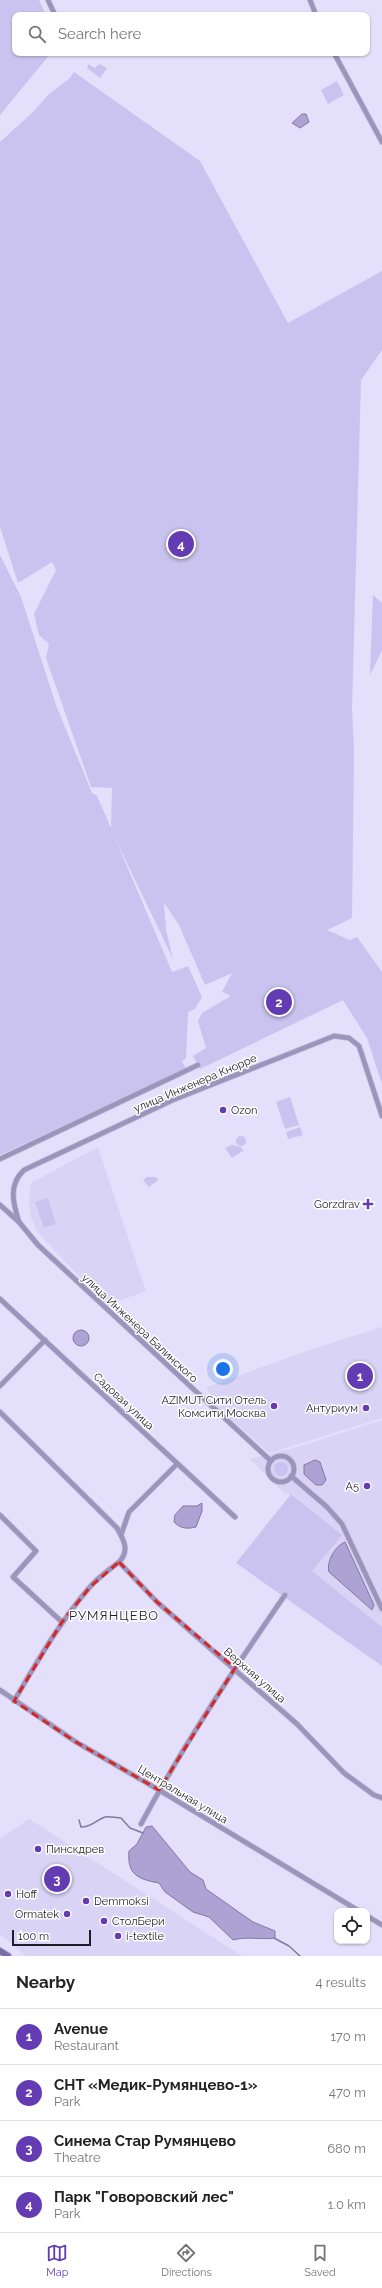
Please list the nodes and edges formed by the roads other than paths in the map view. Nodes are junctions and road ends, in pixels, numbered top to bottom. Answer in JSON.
{"nodes":[{"id":1,"x":48,"y":0,"type":"edge"},
{"id":2,"x":310,"y":0,"type":"edge"},
{"id":3,"x":54,"y":12,"type":"edge"},
{"id":4,"x":315,"y":12,"type":"edge"},
{"id":5,"x":336,"y":56,"type":"edge"},
{"id":6,"x":382,"y":142,"type":"edge"},
{"id":7,"x":198,"y":1065,"type":"dead end"},
{"id":8,"x":382,"y":1116,"type":"edge"},
{"id":9,"x":0,"y":1159,"type":"edge"},
{"id":10,"x":0,"y":1205,"type":"edge"},
{"id":11,"x":19,"y":1222,"type":"junction"},
{"id":12,"x":0,"y":1298,"type":"edge"},
{"id":13,"x":45,"y":1340,"type":"junction"},
{"id":14,"x":0,"y":1386,"type":"edge"},
{"id":15,"x":0,"y":1412,"type":"edge"},
{"id":16,"x":271,"y":1461,"type":"junction"},
{"id":17,"x":177,"y":1464,"type":"junction"},
{"id":18,"x":291,"y":1476,"type":"junction"},
{"id":19,"x":0,"y":1515,"type":"edge"},
{"id":20,"x":235,"y":1517,"type":"dead end"},
{"id":21,"x":121,"y":1535,"type":"junction"},
{"id":22,"x":119,"y":1562,"type":"junction"},
{"id":23,"x":285,"y":1595,"type":"dead end"},
{"id":24,"x":382,"y":1609,"type":"edge"},
{"id":25,"x":62,"y":1622,"type":"junction"},
{"id":26,"x":235,"y":1668,"type":"junction"},
{"id":27,"x":0,"y":1690,"type":"edge"},
{"id":28,"x":14,"y":1701,"type":"junction"},
{"id":29,"x":159,"y":1790,"type":"junction"},
{"id":30,"x":382,"y":1798,"type":"edge"},
{"id":31,"x":141,"y":1824,"type":"dead end"},
{"id":32,"x":354,"y":1908,"type":"edge"},
{"id":33,"x":370,"y":1918,"type":"edge"},
{"id":34,"x":382,"y":1925,"type":"edge"},
{"id":35,"x":0,"y":1951,"type":"edge"},
{"id":36,"x":8,"y":1956,"type":"edge"}],
"edges":[{"from":1,"to":3,"type":"street"},
{"from":2,"to":4,"type":"street"},
{"from":5,"to":6,"type":"street"},
{"from":7,"to":9,"type":"street"},
{"from":8,"to":11,"type":"street","name":"улица Инженера Кнорре"},
{"from":10,"to":11,"type":"street","name":"улица Инженера Балинского"},
{"from":11,"to":16,"type":"street","name":"улица Инженера Балинского"},
{"from":12,"to":13,"type":"street","name":"Садовая улица"},
{"from":13,"to":14,"type":"street"},
{"from":13,"to":17,"type":"street","name":"Садовая улица"},
{"from":15,"to":21,"type":"street"},
{"from":16,"to":18,"type":"street"},
{"from":16,"to":18,"type":"street"},
{"from":17,"to":20,"type":"street","name":"Садовая улица"},
{"from":17,"to":21,"type":"street"},
{"from":18,"to":24,"type":"street"},
{"from":19,"to":25,"type":"street"},
{"from":21,"to":22,"type":"street"},
{"from":22,"to":25,"type":"street"},
{"from":22,"to":26,"type":"street","name":"Верхняя улица"},
{"from":23,"to":26,"type":"street"},
{"from":25,"to":28,"type":"street"},
{"from":26,"to":29,"type":"street"},
{"from":26,"to":30,"type":"street","name":"Верхняя улица"},
{"from":27,"to":28,"type":"street","name":"Центральная улица"},
{"from":28,"to":29,"type":"street","name":"Центральная улица"},
{"from":29,"to":31,"type":"street"},
{"from":29,"to":32,"type":"street","name":"Центральная улица"},
{"from":33,"to":34,"type":"street"},
{"from":35,"to":36,"type":"main road"}]}
